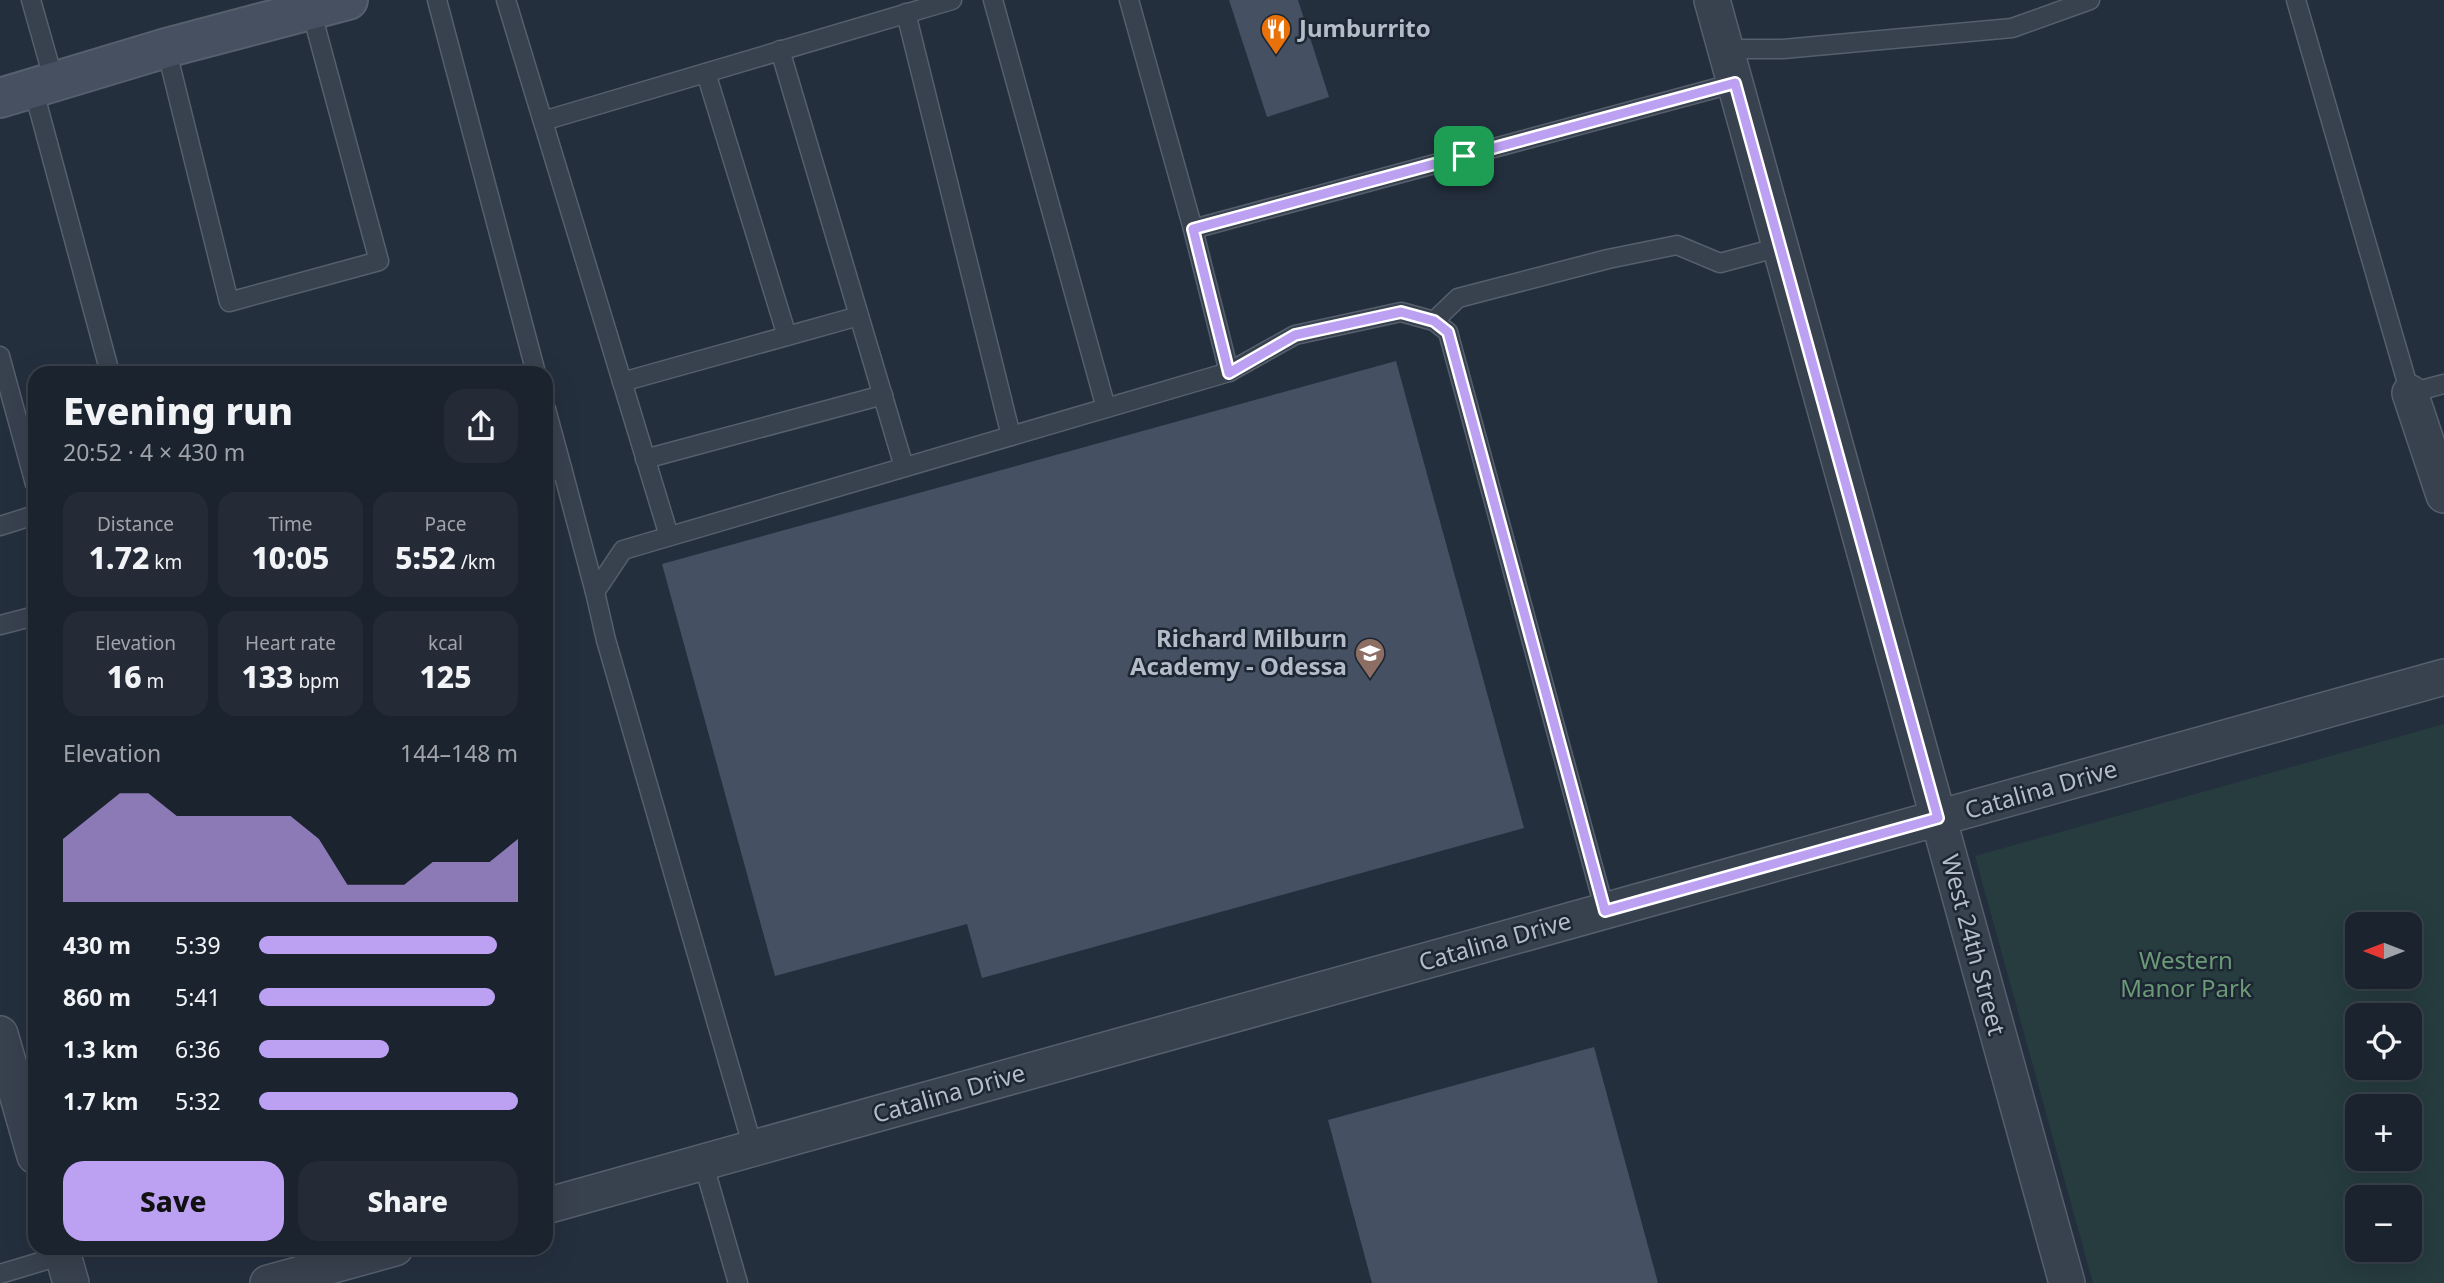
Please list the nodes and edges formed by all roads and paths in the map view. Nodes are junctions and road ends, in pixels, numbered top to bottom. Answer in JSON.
{"nodes":[{"id":1,"x":31,"y":0,"type":"edge"},
{"id":2,"x":348,"y":0,"type":"edge"},
{"id":3,"x":436,"y":0,"type":"edge"},
{"id":4,"x":506,"y":0,"type":"edge"},
{"id":5,"x":952,"y":0,"type":"edge"},
{"id":6,"x":992,"y":0,"type":"edge"},
{"id":7,"x":1129,"y":0,"type":"edge"},
{"id":8,"x":1712,"y":0,"type":"edge"},
{"id":9,"x":2090,"y":0,"type":"edge"},
{"id":10,"x":2296,"y":0,"type":"edge"},
{"id":11,"x":933,"y":3,"type":"edge"},
{"id":12,"x":311,"y":10,"type":"junction"},
{"id":13,"x":906,"y":13,"type":"junction"},
{"id":14,"x":166,"y":48,"type":"junction"},
{"id":15,"x":1725,"y":49,"type":"junction"},
{"id":16,"x":780,"y":50,"type":"junction"},
{"id":17,"x":706,"y":73,"type":"junction"},
{"id":18,"x":1735,"y":83,"type":"junction"},
{"id":19,"x":29,"y":89,"type":"edge"},
{"id":20,"x":543,"y":121,"type":"junction"},
{"id":21,"x":1193,"y":229,"type":"junction"},
{"id":22,"x":1780,"y":247,"type":"junction"},
{"id":23,"x":859,"y":316,"type":"junction"},
{"id":24,"x":1434,"y":321,"type":"junction"},
{"id":25,"x":787,"y":336,"type":"junction"},
{"id":26,"x":0,"y":356,"type":"edge"},
{"id":27,"x":108,"y":366,"type":"edge"},
{"id":28,"x":534,"y":366,"type":"edge"},
{"id":29,"x":1229,"y":373,"type":"junction"},
{"id":30,"x":622,"y":382,"type":"junction"},
{"id":31,"x":2444,"y":384,"type":"edge"},
{"id":32,"x":2410,"y":393,"type":"junction"},
{"id":33,"x":883,"y":395,"type":"junction"},
{"id":34,"x":1106,"y":408,"type":"junction"},
{"id":35,"x":1011,"y":436,"type":"junction"},
{"id":36,"x":28,"y":458,"type":"edge"},
{"id":37,"x":645,"y":458,"type":"junction"},
{"id":38,"x":904,"y":467,"type":"junction"},
{"id":39,"x":554,"y":471,"type":"edge"},
{"id":40,"x":2444,"y":495,"type":"edge"},
{"id":41,"x":28,"y":517,"type":"edge"},
{"id":42,"x":0,"y":526,"type":"edge"},
{"id":43,"x":669,"y":536,"type":"junction"},
{"id":44,"x":595,"y":592,"type":"junction"},
{"id":45,"x":28,"y":618,"type":"edge"},
{"id":46,"x":0,"y":625,"type":"edge"},
{"id":47,"x":2444,"y":677,"type":"edge"},
{"id":48,"x":1938,"y":818,"type":"junction"},
{"id":49,"x":1605,"y":911,"type":"junction"},
{"id":50,"x":0,"y":1034,"type":"edge"},
{"id":51,"x":28,"y":1132,"type":"edge"},
{"id":52,"x":753,"y":1148,"type":"junction"},
{"id":53,"x":703,"y":1162,"type":"junction"},
{"id":54,"x":553,"y":1204,"type":"edge"},
{"id":55,"x":376,"y":1255,"type":"edge"},
{"id":56,"x":65,"y":1262,"type":"edge"},
{"id":57,"x":0,"y":1274,"type":"edge"},
{"id":58,"x":317,"y":1276,"type":"edge"},
{"id":59,"x":268,"y":1283,"type":"edge"},
{"id":60,"x":738,"y":1283,"type":"edge"},
{"id":61,"x":2067,"y":1283,"type":"edge"}],
"edges":[{"from":1,"to":19,"type":"lane"},
{"from":2,"to":12,"type":"main road"},
{"from":3,"to":28,"type":"lane"},
{"from":4,"to":20,"type":"lane"},
{"from":5,"to":11,"type":"lane"},
{"from":6,"to":34,"type":"lane"},
{"from":7,"to":21,"type":"lane"},
{"from":8,"to":15,"type":"street","name":"West 24th Street"},
{"from":9,"to":15,"type":"lane"},
{"from":10,"to":32,"type":"lane"},
{"from":11,"to":13,"type":"lane"},
{"from":12,"to":14,"type":"main road"},
{"from":12,"to":14,"type":"lane"},
{"from":13,"to":16,"type":"lane"},
{"from":13,"to":35,"type":"lane"},
{"from":14,"to":19,"type":"main road"},
{"from":15,"to":18,"type":"street","name":"West 24th Street"},
{"from":16,"to":17,"type":"lane"},
{"from":16,"to":23,"type":"lane"},
{"from":17,"to":20,"type":"lane"},
{"from":17,"to":25,"type":"lane"},
{"from":18,"to":21,"type":"lane"},
{"from":18,"to":22,"type":"street","name":"West 24th Street"},
{"from":19,"to":27,"type":"lane"},
{"from":20,"to":30,"type":"lane"},
{"from":21,"to":29,"type":"lane"},
{"from":22,"to":24,"type":"lane"},
{"from":22,"to":48,"type":"street","name":"West 24th Street"},
{"from":23,"to":25,"type":"lane"},
{"from":23,"to":33,"type":"lane"},
{"from":24,"to":29,"type":"lane"},
{"from":24,"to":49,"type":"lane"},
{"from":25,"to":30,"type":"lane"},
{"from":26,"to":36,"type":"lane"},
{"from":29,"to":34,"type":"lane"},
{"from":30,"to":37,"type":"lane"},
{"from":31,"to":32,"type":"lane"},
{"from":32,"to":40,"type":"street"},
{"from":33,"to":37,"type":"lane"},
{"from":33,"to":38,"type":"lane"},
{"from":34,"to":35,"type":"lane"},
{"from":35,"to":38,"type":"lane"},
{"from":37,"to":43,"type":"lane"},
{"from":38,"to":43,"type":"lane"},
{"from":39,"to":44,"type":"lane"},
{"from":41,"to":42,"type":"lane"},
{"from":43,"to":44,"type":"lane"},
{"from":44,"to":52,"type":"lane"},
{"from":45,"to":46,"type":"lane"},
{"from":47,"to":48,"type":"street","name":"Catalina Drive"},
{"from":48,"to":49,"type":"street","name":"Catalina Drive"},
{"from":48,"to":61,"type":"street","name":"West 24th Street"},
{"from":49,"to":52,"type":"street","name":"Catalina Drive"},
{"from":50,"to":51,"type":"street"},
{"from":52,"to":53,"type":"street","name":"Catalina Drive"},
{"from":53,"to":54,"type":"street","name":"Catalina Drive"},
{"from":53,"to":60,"type":"lane"},
{"from":55,"to":58,"type":"street"},
{"from":56,"to":57,"type":"lane"},
{"from":58,"to":59,"type":"street"}]}
